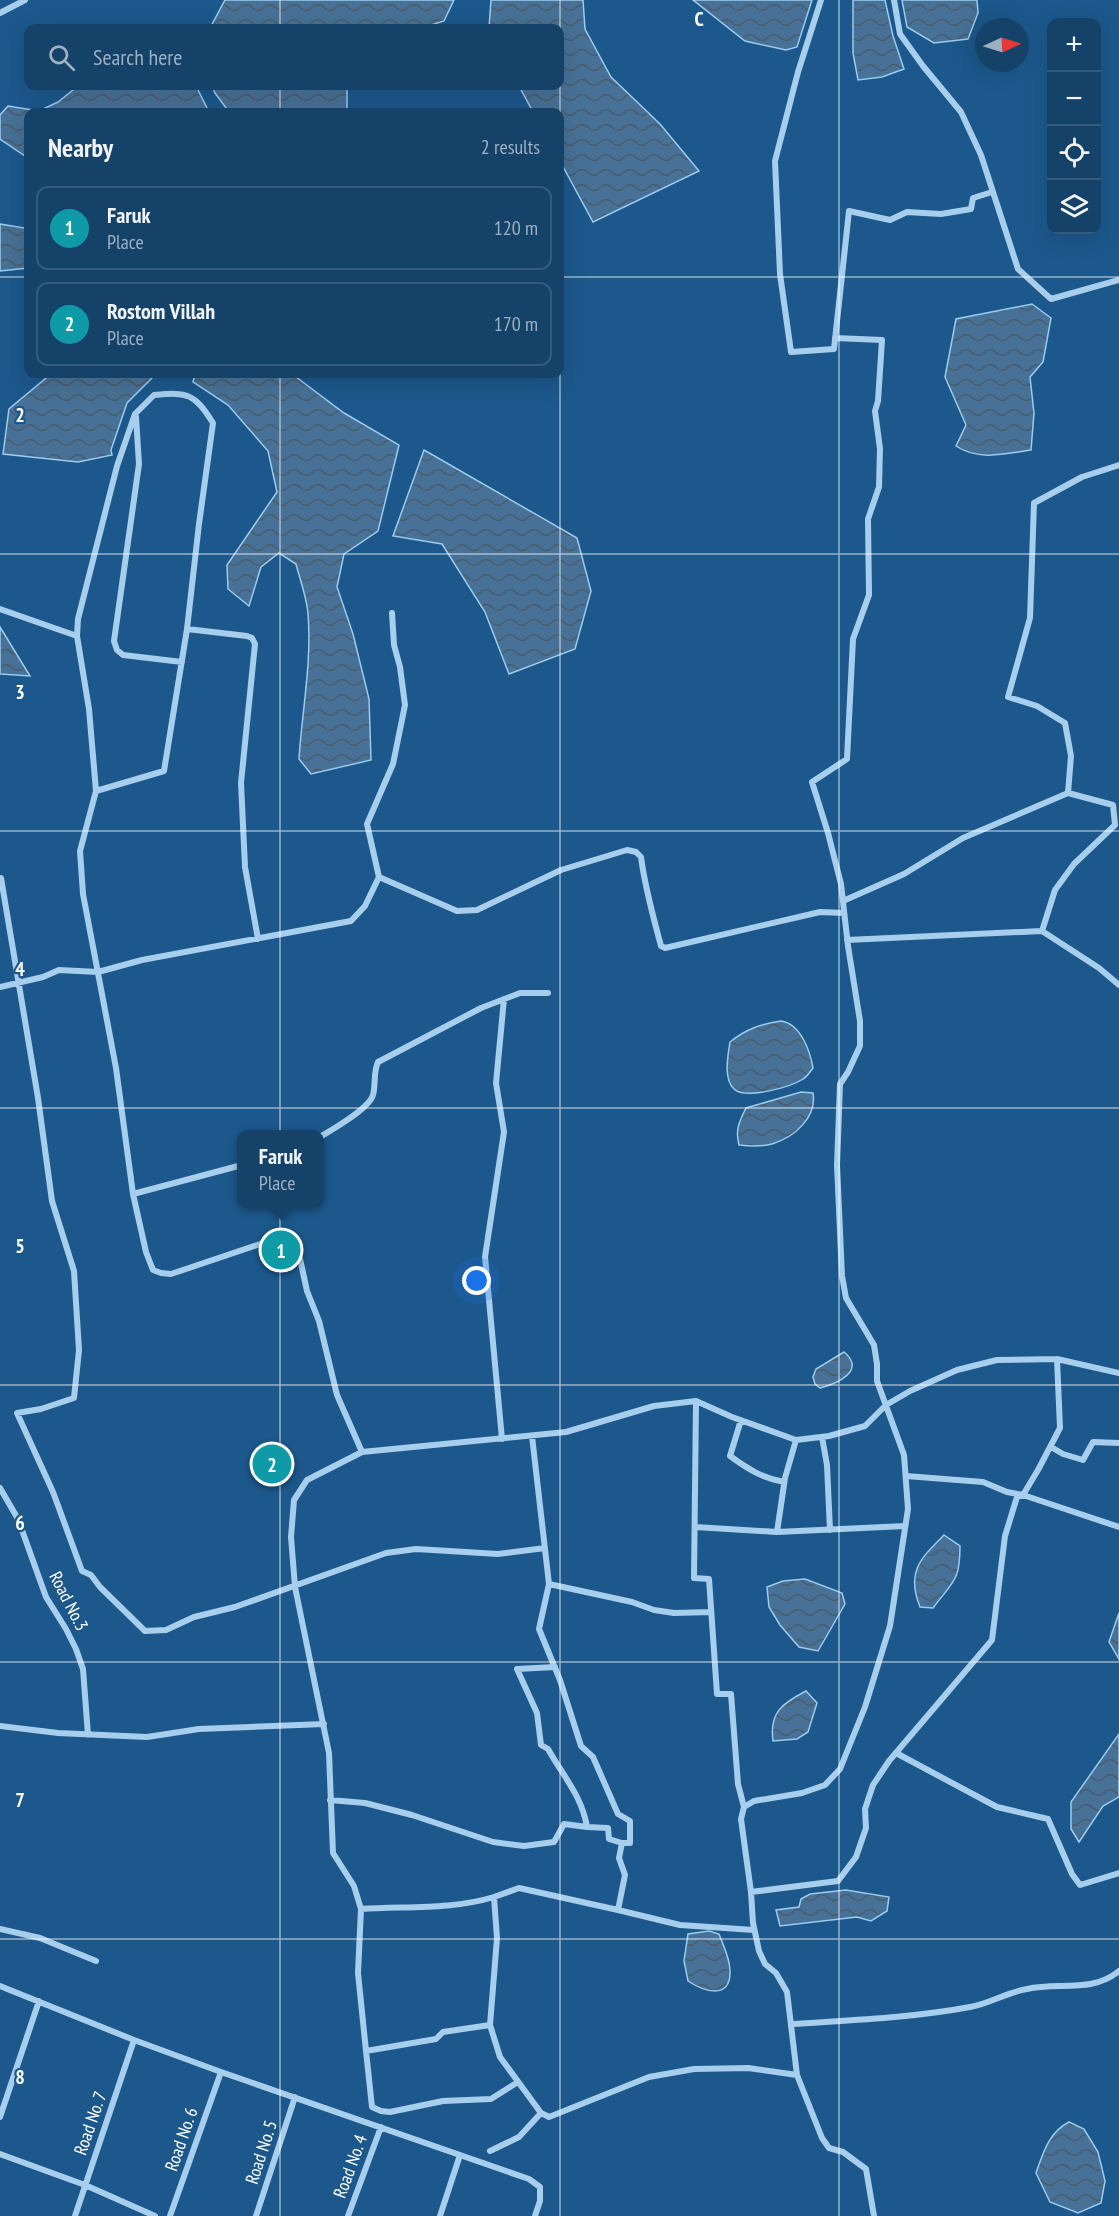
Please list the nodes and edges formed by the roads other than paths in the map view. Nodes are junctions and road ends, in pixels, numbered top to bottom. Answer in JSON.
{"nodes":[{"id":1,"x":25,"y":0,"type":"edge"},
{"id":2,"x":821,"y":0,"type":"edge"},
{"id":3,"x":894,"y":0,"type":"edge"},
{"id":4,"x":0,"y":13,"type":"edge"},
{"id":5,"x":992,"y":192,"type":"junction"},
{"id":6,"x":1119,"y":280,"type":"edge"},
{"id":7,"x":835,"y":338,"type":"junction"},
{"id":8,"x":135,"y":414,"type":"junction"},
{"id":9,"x":1119,"y":465,"type":"edge"},
{"id":10,"x":0,"y":609,"type":"edge"},
{"id":11,"x":392,"y":614,"type":"dead end"},
{"id":12,"x":187,"y":629,"type":"junction"},
{"id":13,"x":77,"y":636,"type":"junction"},
{"id":14,"x":182,"y":662,"type":"junction"},
{"id":15,"x":96,"y":791,"type":"junction"},
{"id":16,"x":1068,"y":793,"type":"junction"},
{"id":17,"x":379,"y":877,"type":"junction"},
{"id":18,"x":1,"y":878,"type":"edge"},
{"id":19,"x":843,"y":901,"type":"junction"},
{"id":20,"x":844,"y":913,"type":"junction"},
{"id":21,"x":1042,"y":931,"type":"junction"},
{"id":22,"x":258,"y":939,"type":"junction"},
{"id":23,"x":847,"y":940,"type":"junction"},
{"id":24,"x":98,"y":972,"type":"junction"},
{"id":25,"x":19,"y":983,"type":"junction"},
{"id":26,"x":1119,"y":985,"type":"edge"},
{"id":27,"x":0,"y":987,"type":"edge"},
{"id":28,"x":548,"y":993,"type":"dead end"},
{"id":29,"x":504,"y":999,"type":"junction"},
{"id":30,"x":324,"y":1134,"type":"edge"},
{"id":31,"x":237,"y":1166,"type":"edge"},
{"id":32,"x":133,"y":1194,"type":"junction"},
{"id":33,"x":1057,"y":1359,"type":"junction"},
{"id":34,"x":1119,"y":1373,"type":"edge"},
{"id":35,"x":696,"y":1401,"type":"junction"},
{"id":36,"x":886,"y":1405,"type":"junction"},
{"id":37,"x":741,"y":1420,"type":"junction"},
{"id":38,"x":532,"y":1436,"type":"junction"},
{"id":39,"x":822,"y":1437,"type":"junction"},
{"id":40,"x":502,"y":1439,"type":"junction"},
{"id":41,"x":796,"y":1440,"type":"junction"},
{"id":42,"x":1119,"y":1443,"type":"edge"},
{"id":43,"x":1051,"y":1447,"type":"junction"},
{"id":44,"x":362,"y":1452,"type":"junction"},
{"id":45,"x":906,"y":1476,"type":"junction"},
{"id":46,"x":784,"y":1482,"type":"junction"},
{"id":47,"x":0,"y":1488,"type":"edge"},
{"id":48,"x":1023,"y":1495,"type":"junction"},
{"id":49,"x":905,"y":1526,"type":"junction"},
{"id":50,"x":695,"y":1527,"type":"junction"},
{"id":51,"x":1119,"y":1527,"type":"edge"},
{"id":52,"x":830,"y":1530,"type":"junction"},
{"id":53,"x":777,"y":1532,"type":"junction"},
{"id":54,"x":544,"y":1548,"type":"junction"},
{"id":55,"x":549,"y":1584,"type":"junction"},
{"id":56,"x":295,"y":1587,"type":"junction"},
{"id":57,"x":711,"y":1612,"type":"junction"},
{"id":58,"x":555,"y":1667,"type":"junction"},
{"id":59,"x":324,"y":1724,"type":"junction"},
{"id":60,"x":0,"y":1726,"type":"edge"},
{"id":61,"x":88,"y":1735,"type":"junction"},
{"id":62,"x":896,"y":1753,"type":"junction"},
{"id":63,"x":330,"y":1800,"type":"junction"},
{"id":64,"x":744,"y":1807,"type":"junction"},
{"id":65,"x":587,"y":1827,"type":"junction"},
{"id":66,"x":622,"y":1843,"type":"junction"},
{"id":67,"x":1119,"y":1873,"type":"edge"},
{"id":68,"x":751,"y":1892,"type":"junction"},
{"id":69,"x":494,"y":1897,"type":"junction"},
{"id":70,"x":361,"y":1909,"type":"junction"},
{"id":71,"x":618,"y":1910,"type":"junction"},
{"id":72,"x":0,"y":1929,"type":"edge"},
{"id":73,"x":754,"y":1930,"type":"junction"},
{"id":74,"x":96,"y":1961,"type":"dead end"},
{"id":75,"x":1119,"y":1971,"type":"edge"},
{"id":76,"x":0,"y":1986,"type":"edge"},
{"id":77,"x":39,"y":2001,"type":"junction"},
{"id":78,"x":792,"y":2024,"type":"junction"},
{"id":79,"x":490,"y":2025,"type":"junction"},
{"id":80,"x":134,"y":2040,"type":"junction"},
{"id":81,"x":366,"y":2051,"type":"junction"},
{"id":82,"x":221,"y":2072,"type":"junction"},
{"id":83,"x":797,"y":2075,"type":"junction"},
{"id":84,"x":518,"y":2082,"type":"junction"},
{"id":85,"x":296,"y":2097,"type":"junction"},
{"id":86,"x":541,"y":2113,"type":"junction"},
{"id":87,"x":0,"y":2117,"type":"edge"},
{"id":88,"x":381,"y":2127,"type":"junction"},
{"id":89,"x":490,"y":2151,"type":"dead end"},
{"id":90,"x":0,"y":2154,"type":"edge"},
{"id":91,"x":460,"y":2155,"type":"junction"},
{"id":92,"x":85,"y":2185,"type":"junction"},
{"id":93,"x":75,"y":2216,"type":"edge"},
{"id":94,"x":155,"y":2216,"type":"edge"},
{"id":95,"x":170,"y":2216,"type":"edge"},
{"id":96,"x":256,"y":2216,"type":"edge"},
{"id":97,"x":348,"y":2216,"type":"edge"},
{"id":98,"x":440,"y":2216,"type":"edge"},
{"id":99,"x":535,"y":2216,"type":"edge"},
{"id":100,"x":874,"y":2216,"type":"edge"}],
"edges":[{"from":1,"to":4,"type":"street"},
{"from":2,"to":7,"type":"street"},
{"from":3,"to":5,"type":"street"},
{"from":5,"to":6,"type":"street"},
{"from":5,"to":7,"type":"street"},
{"from":7,"to":19,"type":"street"},
{"from":8,"to":12,"type":"street"},
{"from":8,"to":13,"type":"street"},
{"from":8,"to":14,"type":"street"},
{"from":9,"to":16,"type":"street"},
{"from":10,"to":13,"type":"street"},
{"from":11,"to":17,"type":"street"},
{"from":12,"to":14,"type":"street"},
{"from":12,"to":22,"type":"street"},
{"from":13,"to":15,"type":"street"},
{"from":14,"to":15,"type":"street"},
{"from":15,"to":24,"type":"street"},
{"from":16,"to":19,"type":"street"},
{"from":16,"to":21,"type":"street"},
{"from":17,"to":20,"type":"street"},
{"from":17,"to":22,"type":"street"},
{"from":18,"to":25,"type":"street"},
{"from":19,"to":20,"type":"street"},
{"from":20,"to":23,"type":"street"},
{"from":21,"to":23,"type":"street"},
{"from":21,"to":26,"type":"street"},
{"from":22,"to":24,"type":"street"},
{"from":23,"to":36,"type":"street"},
{"from":24,"to":25,"type":"street"},
{"from":24,"to":32,"type":"street"},
{"from":25,"to":27,"type":"street"},
{"from":25,"to":56,"type":"street"},
{"from":28,"to":29,"type":"street"},
{"from":29,"to":30,"type":"street"},
{"from":29,"to":40,"type":"street"},
{"from":31,"to":32,"type":"street"},
{"from":32,"to":44,"type":"street"},
{"from":33,"to":34,"type":"street"},
{"from":33,"to":36,"type":"street"},
{"from":33,"to":43,"type":"street"},
{"from":35,"to":37,"type":"street"},
{"from":35,"to":38,"type":"street"},
{"from":35,"to":50,"type":"street"},
{"from":36,"to":39,"type":"street"},
{"from":36,"to":45,"type":"street"},
{"from":37,"to":41,"type":"street"},
{"from":37,"to":46,"type":"street"},
{"from":38,"to":40,"type":"street"},
{"from":38,"to":54,"type":"street"},
{"from":39,"to":41,"type":"street"},
{"from":39,"to":52,"type":"street"},
{"from":40,"to":44,"type":"street"},
{"from":41,"to":46,"type":"street"},
{"from":42,"to":43,"type":"street"},
{"from":43,"to":48,"type":"street"},
{"from":44,"to":56,"type":"street"},
{"from":45,"to":48,"type":"street"},
{"from":45,"to":49,"type":"street"},
{"from":46,"to":53,"type":"street"},
{"from":47,"to":61,"type":"street","name":"Road No.3"},
{"from":48,"to":51,"type":"street"},
{"from":48,"to":62,"type":"street"},
{"from":49,"to":52,"type":"street"},
{"from":49,"to":64,"type":"street"},
{"from":50,"to":53,"type":"street"},
{"from":50,"to":57,"type":"street"},
{"from":52,"to":53,"type":"street"},
{"from":54,"to":55,"type":"street"},
{"from":54,"to":56,"type":"street"},
{"from":55,"to":57,"type":"street"},
{"from":55,"to":58,"type":"street"},
{"from":56,"to":59,"type":"street"},
{"from":57,"to":64,"type":"street"},
{"from":58,"to":65,"type":"street"},
{"from":58,"to":66,"type":"street"},
{"from":59,"to":61,"type":"street"},
{"from":59,"to":63,"type":"street"},
{"from":60,"to":61,"type":"street"},
{"from":62,"to":67,"type":"street"},
{"from":62,"to":68,"type":"street"},
{"from":63,"to":65,"type":"street"},
{"from":63,"to":70,"type":"street"},
{"from":64,"to":68,"type":"street"},
{"from":65,"to":66,"type":"street"},
{"from":66,"to":71,"type":"street"},
{"from":68,"to":73,"type":"street"},
{"from":69,"to":70,"type":"street"},
{"from":69,"to":71,"type":"street"},
{"from":69,"to":79,"type":"street"},
{"from":70,"to":81,"type":"street"},
{"from":71,"to":73,"type":"street"},
{"from":72,"to":74,"type":"street"},
{"from":73,"to":78,"type":"street"},
{"from":75,"to":78,"type":"street"},
{"from":76,"to":77,"type":"street"},
{"from":77,"to":80,"type":"street"},
{"from":77,"to":87,"type":"street"},
{"from":78,"to":83,"type":"street"},
{"from":79,"to":81,"type":"street"},
{"from":79,"to":84,"type":"street"},
{"from":80,"to":82,"type":"street"},
{"from":80,"to":92,"type":"street","name":"Road No. 7"},
{"from":81,"to":84,"type":"street"},
{"from":82,"to":85,"type":"street"},
{"from":82,"to":95,"type":"street","name":"Road No. 6"},
{"from":83,"to":86,"type":"street"},
{"from":83,"to":100,"type":"street"},
{"from":84,"to":86,"type":"street"},
{"from":85,"to":88,"type":"street"},
{"from":85,"to":96,"type":"street","name":"Road No. 5"},
{"from":86,"to":89,"type":"street"},
{"from":88,"to":91,"type":"street"},
{"from":88,"to":97,"type":"street","name":"Road No. 4"},
{"from":90,"to":92,"type":"street"},
{"from":91,"to":98,"type":"street"},
{"from":91,"to":99,"type":"street"},
{"from":92,"to":93,"type":"street","name":"Road No. 7"},
{"from":92,"to":94,"type":"street"}]}
